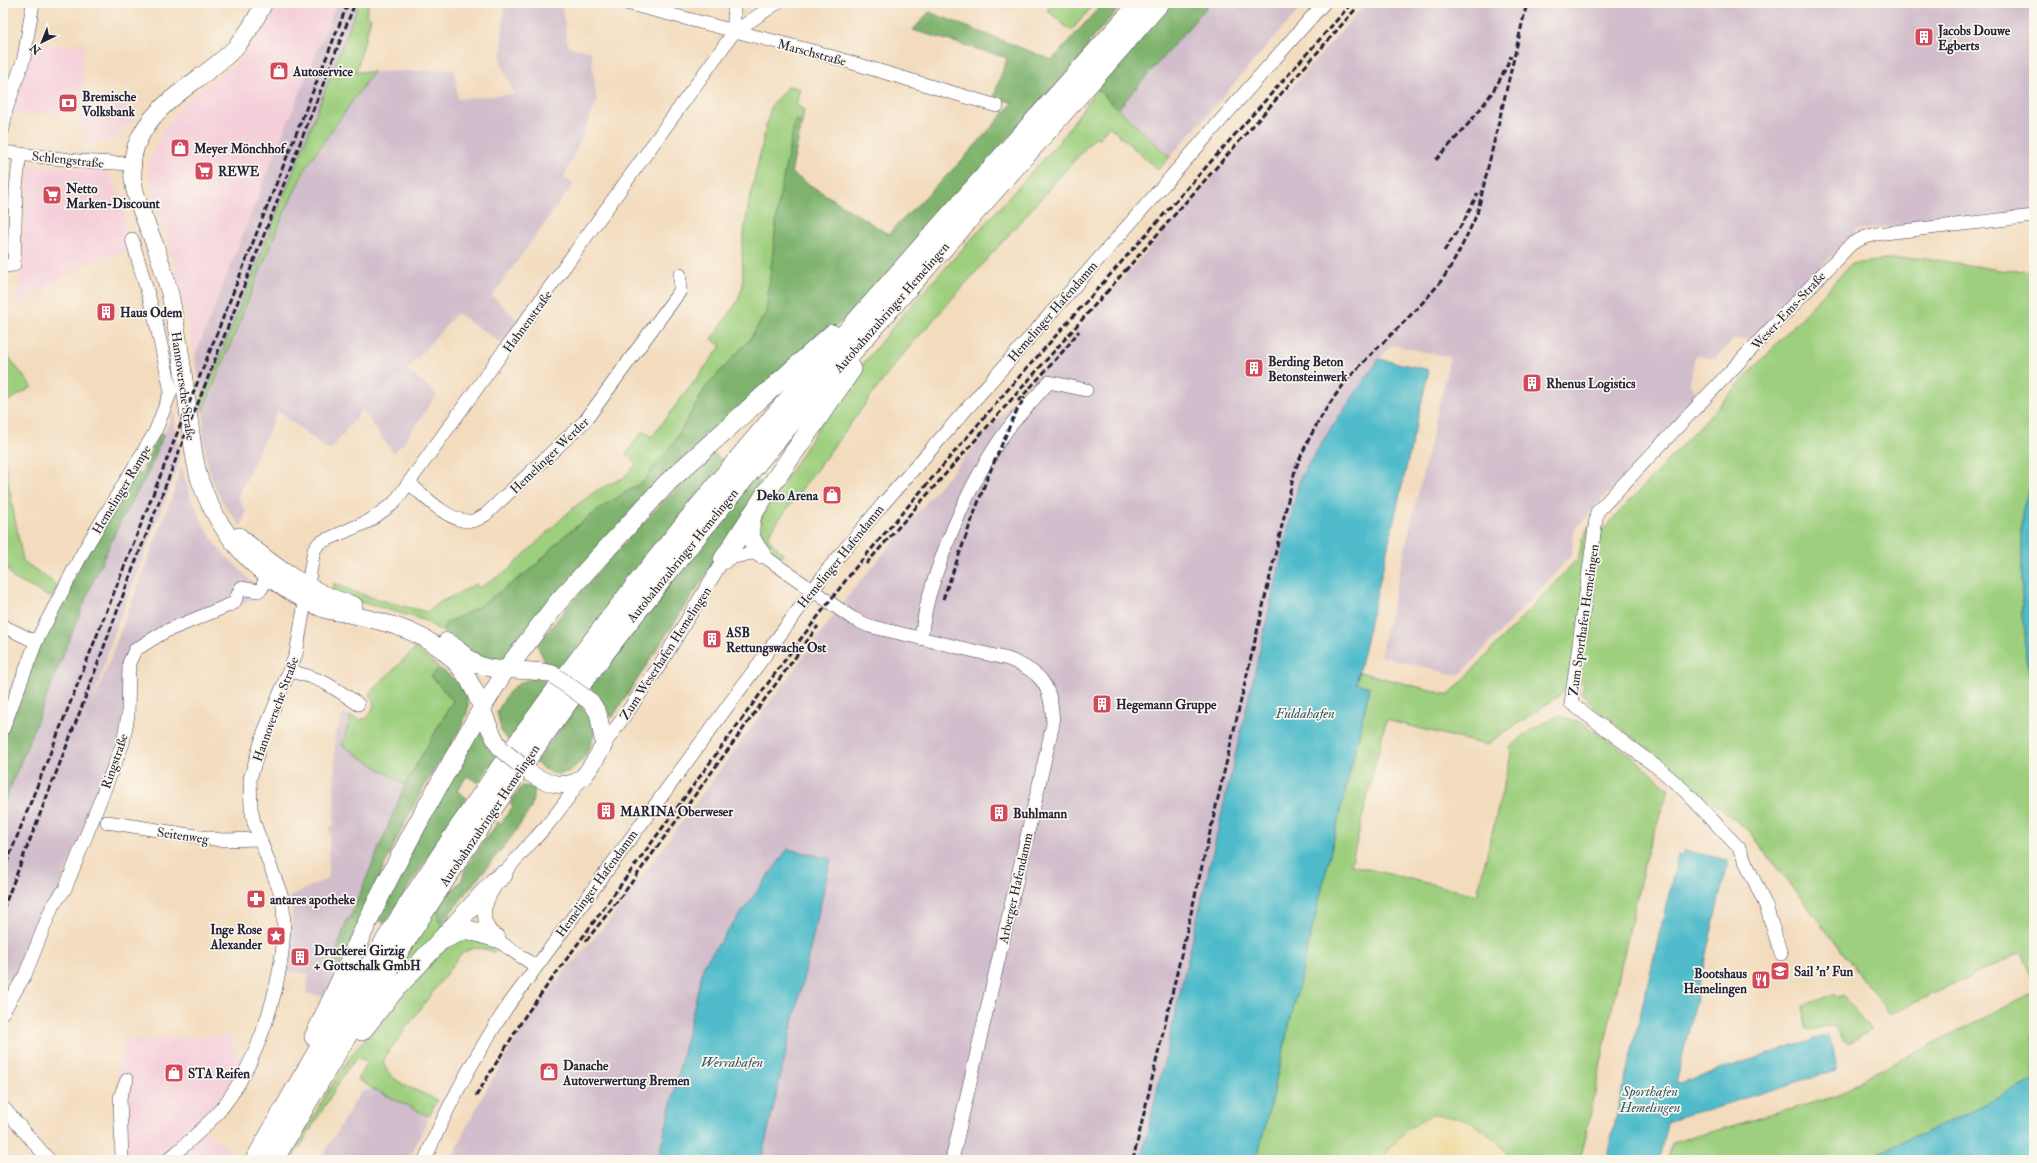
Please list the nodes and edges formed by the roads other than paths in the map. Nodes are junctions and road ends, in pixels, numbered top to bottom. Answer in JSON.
{"nodes":[{"id":1,"x":34,"y":3,"type":"edge"},
{"id":2,"x":264,"y":3,"type":"edge"},
{"id":3,"x":626,"y":3,"type":"edge"},
{"id":4,"x":734,"y":3,"type":"edge"},
{"id":5,"x":777,"y":3,"type":"edge"},
{"id":6,"x":1139,"y":3,"type":"edge"},
{"id":7,"x":1160,"y":3,"type":"edge"},
{"id":8,"x":1324,"y":3,"type":"edge"},
{"id":9,"x":734,"y":32,"type":"junction"},
{"id":10,"x":997,"y":106,"type":"dead end"},
{"id":11,"x":1062,"y":113,"type":"junction"},
{"id":12,"x":3,"y":129,"type":"edge"},
{"id":13,"x":3,"y":152,"type":"edge"},
{"id":14,"x":20,"y":154,"type":"junction"},
{"id":15,"x":132,"y":164,"type":"junction"},
{"id":16,"x":2034,"y":216,"type":"edge"},
{"id":17,"x":132,"y":239,"type":"dead end"},
{"id":18,"x":3,"y":266,"type":"edge"},
{"id":19,"x":680,"y":275,"type":"dead end"},
{"id":20,"x":868,"y":306,"type":"junction"},
{"id":21,"x":1086,"y":390,"type":"dead end"},
{"id":22,"x":409,"y":483,"type":"junction"},
{"id":23,"x":214,"y":511,"type":"junction"},
{"id":24,"x":1597,"y":512,"type":"joint"},
{"id":25,"x":752,"y":513,"type":"junction"},
{"id":26,"x":761,"y":554,"type":"junction"},
{"id":27,"x":723,"y":560,"type":"junction"},
{"id":28,"x":266,"y":576,"type":"junction"},
{"id":29,"x":812,"y":589,"type":"junction"},
{"id":30,"x":307,"y":593,"type":"junction"},
{"id":31,"x":3,"y":626,"type":"edge"},
{"id":32,"x":921,"y":638,"type":"junction"},
{"id":33,"x":36,"y":642,"type":"junction"},
{"id":34,"x":506,"y":670,"type":"junction"},
{"id":35,"x":289,"y":671,"type":"junction"},
{"id":36,"x":358,"y":704,"type":"dead end"},
{"id":37,"x":482,"y":709,"type":"junction"},
{"id":38,"x":3,"y":729,"type":"edge"},
{"id":39,"x":604,"y":745,"type":"junction"},
{"id":40,"x":582,"y":777,"type":"junction"},
{"id":41,"x":106,"y":822,"type":"dead end"},
{"id":42,"x":260,"y":840,"type":"junction"},
{"id":43,"x":503,"y":875,"type":"junction"},
{"id":44,"x":496,"y":938,"type":"junction"},
{"id":45,"x":438,"y":943,"type":"junction"},
{"id":46,"x":1781,"y":954,"type":"dead end"},
{"id":47,"x":535,"y":966,"type":"junction"},
{"id":48,"x":3,"y":1012,"type":"edge"},
{"id":49,"x":127,"y":1080,"type":"dead end"},
{"id":50,"x":315,"y":1089,"type":"junction"},
{"id":51,"x":3,"y":1107,"type":"edge"},
{"id":52,"x":277,"y":1121,"type":"junction"},
{"id":53,"x":49,"y":1160,"type":"edge"},
{"id":54,"x":122,"y":1160,"type":"edge"},
{"id":55,"x":168,"y":1160,"type":"edge"},
{"id":56,"x":255,"y":1160,"type":"edge"},
{"id":57,"x":274,"y":1160,"type":"edge"},
{"id":58,"x":425,"y":1160,"type":"edge"},
{"id":59,"x":952,"y":1160,"type":"edge"}],
"edges":[{"from":1,"to":12,"type":"street"},
{"from":2,"to":15,"type":"main road","name":"Hannoversche Straße"},
{"from":3,"to":9,"type":"street","name":"Marschstraße"},
{"from":4,"to":9,"type":"street"},
{"from":5,"to":9,"type":"street"},
{"from":6,"to":20,"type":"highway","name":"Autobahnzubringer Hemelingen"},
{"from":7,"to":11,"type":"highway","name":"Autobahnzubringer Hemelingen"},
{"from":8,"to":29,"type":"street","name":"Hemelinger Hafendamm"},
{"from":9,"to":10,"type":"street","name":"Marschstraße"},
{"from":9,"to":22,"type":"street","name":"Hahnenstraße"},
{"from":11,"to":25,"type":"highway"},
{"from":11,"to":50,"type":"highway","name":"Autobahnzubringer Hemelingen"},
{"from":13,"to":14,"type":"street","name":"Schlengstraße"},
{"from":14,"to":15,"type":"street","name":"Schlengstraße"},
{"from":14,"to":18,"type":"street"},
{"from":15,"to":23,"type":"main road","name":"Hannoversche Straße"},
{"from":16,"to":24,"type":"street","name":"Weser-Ems-Straße"},
{"from":17,"to":33,"type":"street","name":"Hemelinger Rampe"},
{"from":19,"to":22,"type":"street","name":"Hemelinger Werder"},
{"from":20,"to":34,"type":"highway"},
{"from":20,"to":52,"type":"highway","name":"Autobahnzubringer Hemelingen"},
{"from":21,"to":32,"type":"street"},
{"from":22,"to":30,"type":"street","name":"Hahnenstraße"},
{"from":23,"to":28,"type":"main road","name":"Hannoversche Straße"},
{"from":23,"to":30,"type":"main road","name":"Hannoversche Straße"},
{"from":24,"to":46,"type":"street","name":"Zum Sporthafen Hemelingen"},
{"from":25,"to":26,"type":"highway"},
{"from":25,"to":27,"type":"highway"},
{"from":26,"to":27,"type":"street"},
{"from":26,"to":29,"type":"street","name":"Arberger Hafendamm"},
{"from":27,"to":39,"type":"street","name":"Zum Weserhafen Hemelingen"},
{"from":28,"to":30,"type":"main road","name":"Hannoversche Straße"},
{"from":28,"to":48,"type":"street","name":"Ringstraße"},
{"from":29,"to":32,"type":"street","name":"Arberger Hafendamm"},
{"from":29,"to":47,"type":"street","name":"Hemelinger Hafendamm"},
{"from":30,"to":34,"type":"main road"},
{"from":30,"to":35,"type":"street","name":"Hannoversche Straße"},
{"from":30,"to":37,"type":"main road"},
{"from":31,"to":33,"type":"street"},
{"from":32,"to":59,"type":"street","name":"Arberger Hafendamm"},
{"from":33,"to":38,"type":"street","name":"Hemelinger Rampe"},
{"from":34,"to":37,"type":"main road"},
{"from":34,"to":39,"type":"main road","bridge":true},
{"from":35,"to":36,"type":"street"},
{"from":35,"to":42,"type":"street","name":"Hannoversche Straße"},
{"from":37,"to":40,"type":"main road","bridge":true},
{"from":37,"to":52,"type":"highway"},
{"from":39,"to":40,"type":"main road"},
{"from":40,"to":43,"type":"street"},
{"from":41,"to":42,"type":"street","name":"Seitenweg"},
{"from":42,"to":55,"type":"street","name":"Hannoversche Straße"},
{"from":43,"to":44,"type":"street"},
{"from":43,"to":45,"type":"highway"},
{"from":44,"to":45,"type":"highway"},
{"from":44,"to":47,"type":"street"},
{"from":45,"to":50,"type":"highway"},
{"from":47,"to":58,"type":"street","name":"Hemelinger Hafendamm"},
{"from":49,"to":54,"type":"street"},
{"from":50,"to":57,"type":"highway","name":"Autobahnzubringer Hemelingen"},
{"from":51,"to":53,"type":"street"},
{"from":52,"to":56,"type":"highway","name":"Autobahnzubringer Hemelingen"}]}
